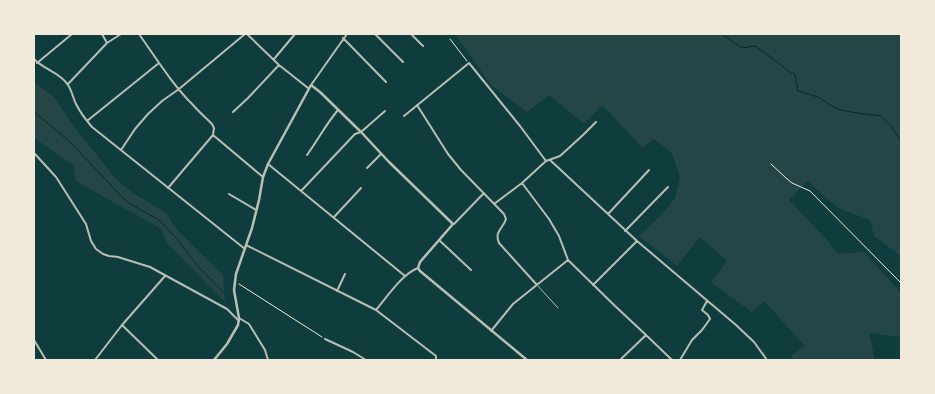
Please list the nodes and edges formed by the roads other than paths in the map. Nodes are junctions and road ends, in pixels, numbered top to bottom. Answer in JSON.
{"nodes":[{"id":1,"x":72,"y":34,"type":"edge"},
{"id":2,"x":102,"y":34,"type":"edge"},
{"id":3,"x":121,"y":34,"type":"edge"},
{"id":4,"x":139,"y":34,"type":"edge"},
{"id":5,"x":246,"y":34,"type":"edge"},
{"id":6,"x":295,"y":34,"type":"edge"},
{"id":7,"x":347,"y":34,"type":"edge"},
{"id":8,"x":375,"y":34,"type":"edge"},
{"id":9,"x":411,"y":34,"type":"edge"},
{"id":10,"x":343,"y":38,"type":"junction"},
{"id":11,"x":107,"y":43,"type":"junction"},
{"id":12,"x":423,"y":46,"type":"dead end"},
{"id":13,"x":34,"y":59,"type":"edge"},
{"id":14,"x":274,"y":60,"type":"junction"},
{"id":15,"x":403,"y":62,"type":"dead end"},
{"id":16,"x":38,"y":63,"type":"junction"},
{"id":17,"x":159,"y":63,"type":"junction"},
{"id":18,"x":278,"y":65,"type":"junction"},
{"id":19,"x":386,"y":82,"type":"dead end"},
{"id":20,"x":68,"y":84,"type":"junction"},
{"id":21,"x":311,"y":85,"type":"junction"},
{"id":22,"x":308,"y":88,"type":"junction"},
{"id":23,"x":179,"y":89,"type":"junction"},
{"id":24,"x":417,"y":104,"type":"junction"},
{"id":25,"x":338,"y":110,"type":"junction"},
{"id":26,"x":385,"y":111,"type":"dead end"},
{"id":27,"x":233,"y":112,"type":"dead end"},
{"id":28,"x":404,"y":116,"type":"dead end"},
{"id":29,"x":87,"y":121,"type":"junction"},
{"id":30,"x":596,"y":122,"type":"dead end"},
{"id":31,"x":361,"y":132,"type":"junction"},
{"id":32,"x":213,"y":135,"type":"junction"},
{"id":33,"x":122,"y":150,"type":"junction"},
{"id":34,"x":34,"y":153,"type":"edge"},
{"id":35,"x":382,"y":154,"type":"junction"},
{"id":36,"x":308,"y":155,"type":"dead end"},
{"id":37,"x":550,"y":160,"type":"junction"},
{"id":38,"x":546,"y":161,"type":"junction"},
{"id":39,"x":268,"y":164,"type":"junction"},
{"id":40,"x":367,"y":168,"type":"dead end"},
{"id":41,"x":649,"y":170,"type":"dead end"},
{"id":42,"x":262,"y":178,"type":"junction"},
{"id":43,"x":522,"y":183,"type":"junction"},
{"id":44,"x":668,"y":187,"type":"dead end"},
{"id":45,"x":168,"y":188,"type":"junction"},
{"id":46,"x":361,"y":188,"type":"dead end"},
{"id":47,"x":301,"y":191,"type":"junction"},
{"id":48,"x":484,"y":193,"type":"junction"},
{"id":49,"x":229,"y":194,"type":"dead end"},
{"id":50,"x":494,"y":204,"type":"junction"},
{"id":51,"x":256,"y":210,"type":"junction"},
{"id":52,"x":608,"y":214,"type":"junction"},
{"id":53,"x":334,"y":217,"type":"junction"},
{"id":54,"x":453,"y":224,"type":"junction"},
{"id":55,"x":626,"y":231,"type":"junction"},
{"id":56,"x":439,"y":240,"type":"junction"},
{"id":57,"x":637,"y":242,"type":"junction"},
{"id":58,"x":245,"y":247,"type":"junction"},
{"id":59,"x":568,"y":260,"type":"junction"},
{"id":60,"x":418,"y":268,"type":"junction"},
{"id":61,"x":471,"y":270,"type":"dead end"},
{"id":62,"x":345,"y":274,"type":"dead end"},
{"id":63,"x":166,"y":276,"type":"junction"},
{"id":64,"x":405,"y":276,"type":"junction"},
{"id":65,"x":537,"y":285,"type":"junction"},
{"id":66,"x":593,"y":285,"type":"junction"},
{"id":67,"x":337,"y":291,"type":"junction"},
{"id":68,"x":708,"y":301,"type":"junction"},
{"id":69,"x":558,"y":308,"type":"dead end"},
{"id":70,"x":376,"y":310,"type":"junction"},
{"id":71,"x":239,"y":320,"type":"junction"},
{"id":72,"x":122,"y":324,"type":"junction"},
{"id":73,"x":491,"y":331,"type":"junction"},
{"id":74,"x":646,"y":335,"type":"junction"},
{"id":75,"x":325,"y":339,"type":"road end"},
{"id":76,"x":34,"y":340,"type":"edge"},
{"id":77,"x":46,"y":360,"type":"edge"},
{"id":78,"x":95,"y":360,"type":"edge"},
{"id":79,"x":158,"y":360,"type":"edge"},
{"id":80,"x":214,"y":360,"type":"edge"},
{"id":81,"x":268,"y":360,"type":"edge"},
{"id":82,"x":366,"y":360,"type":"edge"},
{"id":83,"x":436,"y":360,"type":"edge"},
{"id":84,"x":527,"y":360,"type":"edge"},
{"id":85,"x":620,"y":360,"type":"edge"},
{"id":86,"x":672,"y":360,"type":"edge"},
{"id":87,"x":680,"y":360,"type":"edge"},
{"id":88,"x":767,"y":360,"type":"edge"}],
"edges":[{"from":1,"to":16,"type":"street"},
{"from":2,"to":11,"type":"street"},
{"from":3,"to":11,"type":"street"},
{"from":4,"to":17,"type":"street"},
{"from":5,"to":14,"type":"street"},
{"from":5,"to":23,"type":"street"},
{"from":6,"to":14,"type":"street"},
{"from":7,"to":10,"type":"street"},
{"from":8,"to":15,"type":"street"},
{"from":9,"to":12,"type":"street"},
{"from":10,"to":19,"type":"street"},
{"from":10,"to":21,"type":"street"},
{"from":11,"to":20,"type":"street"},
{"from":13,"to":16,"type":"street"},
{"from":14,"to":18,"type":"street"},
{"from":16,"to":20,"type":"street"},
{"from":17,"to":23,"type":"street"},
{"from":17,"to":29,"type":"street"},
{"from":18,"to":22,"type":"street"},
{"from":18,"to":27,"type":"street"},
{"from":20,"to":29,"type":"street"},
{"from":21,"to":22,"type":"street"},
{"from":21,"to":25,"type":"street"},
{"from":22,"to":39,"type":"street"},
{"from":23,"to":32,"type":"street"},
{"from":23,"to":33,"type":"street"},
{"from":24,"to":28,"type":"street"},
{"from":24,"to":38,"type":"street"},
{"from":24,"to":48,"type":"street"},
{"from":25,"to":31,"type":"street"},
{"from":25,"to":36,"type":"street"},
{"from":26,"to":31,"type":"street"},
{"from":29,"to":33,"type":"street"},
{"from":30,"to":37,"type":"street"},
{"from":31,"to":35,"type":"street"},
{"from":31,"to":47,"type":"street"},
{"from":32,"to":42,"type":"street"},
{"from":32,"to":45,"type":"street"},
{"from":33,"to":45,"type":"street"},
{"from":34,"to":63,"type":"street"},
{"from":35,"to":40,"type":"street"},
{"from":35,"to":54,"type":"street"},
{"from":37,"to":38,"type":"street"},
{"from":37,"to":52,"type":"street"},
{"from":38,"to":43,"type":"street"},
{"from":39,"to":42,"type":"street"},
{"from":39,"to":47,"type":"street"},
{"from":41,"to":52,"type":"street"},
{"from":42,"to":51,"type":"street"},
{"from":43,"to":50,"type":"street"},
{"from":43,"to":59,"type":"street"},
{"from":44,"to":55,"type":"street"},
{"from":45,"to":58,"type":"street"},
{"from":46,"to":53,"type":"street"},
{"from":47,"to":53,"type":"street"},
{"from":48,"to":50,"type":"street"},
{"from":48,"to":54,"type":"street"},
{"from":49,"to":51,"type":"street"},
{"from":50,"to":65,"type":"street"},
{"from":51,"to":58,"type":"street"},
{"from":52,"to":55,"type":"street"},
{"from":53,"to":64,"type":"street"},
{"from":54,"to":56,"type":"street"},
{"from":55,"to":57,"type":"street"},
{"from":56,"to":60,"type":"street"},
{"from":56,"to":61,"type":"street"},
{"from":57,"to":66,"type":"street"},
{"from":57,"to":68,"type":"street"},
{"from":58,"to":67,"type":"street"},
{"from":58,"to":71,"type":"street"},
{"from":59,"to":65,"type":"street"},
{"from":59,"to":66,"type":"street"},
{"from":60,"to":64,"type":"street"},
{"from":60,"to":73,"type":"street"},
{"from":62,"to":67,"type":"street"},
{"from":63,"to":71,"type":"street"},
{"from":63,"to":72,"type":"street"},
{"from":64,"to":70,"type":"street"},
{"from":65,"to":69,"type":"lane"},
{"from":65,"to":73,"type":"street"},
{"from":66,"to":74,"type":"street"},
{"from":67,"to":70,"type":"street"},
{"from":68,"to":87,"type":"street"},
{"from":68,"to":88,"type":"street"},
{"from":70,"to":83,"type":"street"},
{"from":71,"to":80,"type":"street"},
{"from":71,"to":81,"type":"street"},
{"from":72,"to":78,"type":"street"},
{"from":72,"to":79,"type":"street"},
{"from":73,"to":84,"type":"street"},
{"from":74,"to":85,"type":"street"},
{"from":74,"to":86,"type":"street"},
{"from":75,"to":82,"type":"street"},
{"from":76,"to":77,"type":"street"}]}
